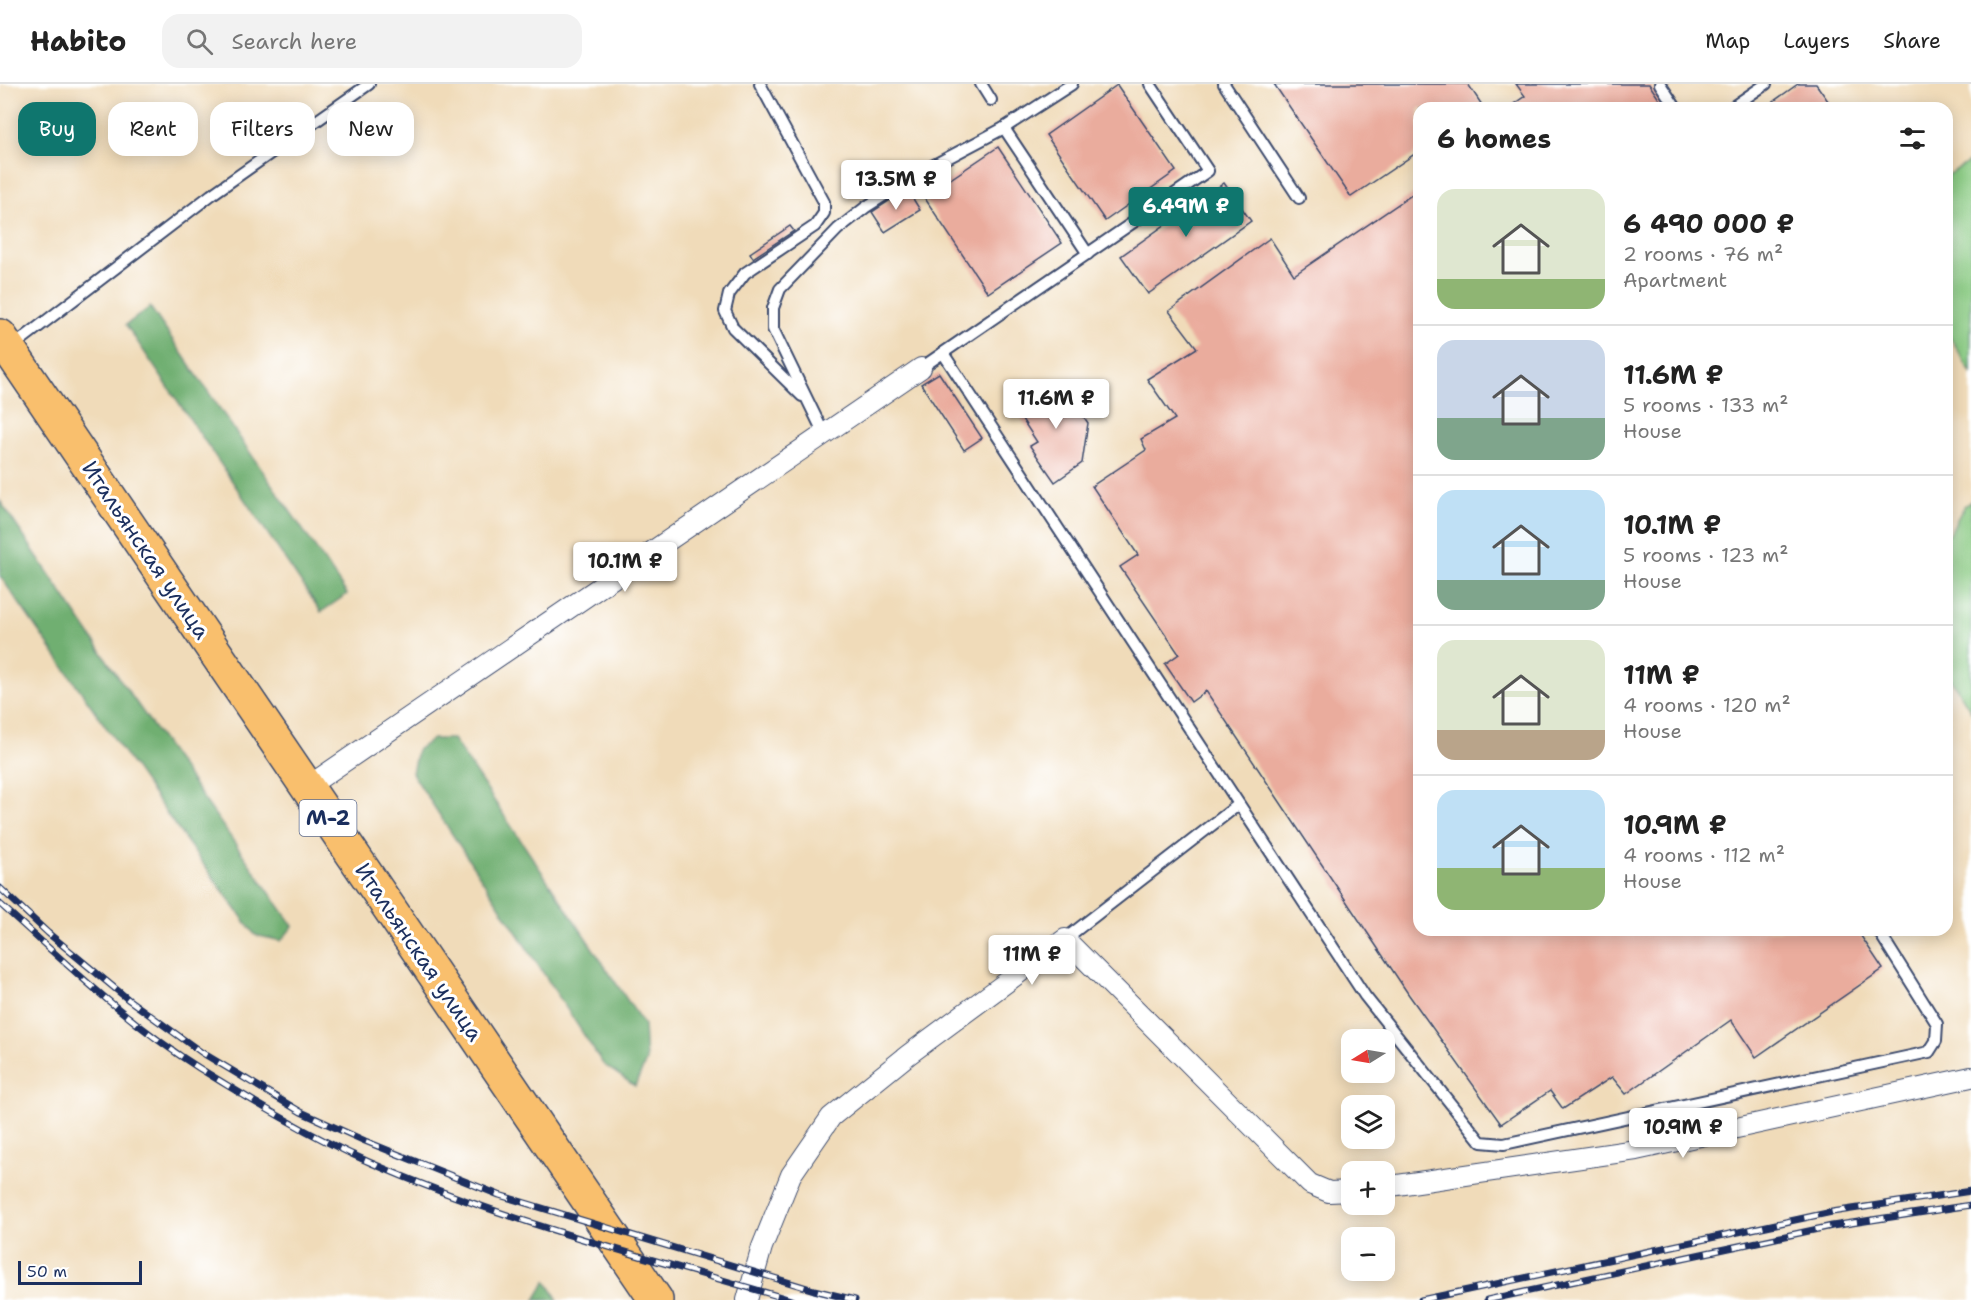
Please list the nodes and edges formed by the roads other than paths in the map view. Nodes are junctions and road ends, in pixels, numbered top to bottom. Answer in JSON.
{"nodes":[{"id":1,"x":369,"y":84,"type":"edge"},
{"id":2,"x":760,"y":84,"type":"edge"},
{"id":3,"x":981,"y":84,"type":"edge"},
{"id":4,"x":1072,"y":84,"type":"edge"},
{"id":5,"x":1150,"y":84,"type":"edge"},
{"id":6,"x":1224,"y":84,"type":"edge"},
{"id":7,"x":1660,"y":84,"type":"edge"},
{"id":8,"x":1766,"y":84,"type":"edge"},
{"id":9,"x":991,"y":100,"type":"dead end"},
{"id":10,"x":1672,"y":102,"type":"edge"},
{"id":11,"x":1740,"y":102,"type":"edge"},
{"id":12,"x":1004,"y":128,"type":"junction"},
{"id":13,"x":1299,"y":198,"type":"dead end"},
{"id":14,"x":1088,"y":254,"type":"junction"},
{"id":15,"x":4,"y":342,"type":"edge"},
{"id":16,"x":943,"y":352,"type":"junction"},
{"id":17,"x":921,"y":368,"type":"joint"},
{"id":18,"x":807,"y":402,"type":"junction"},
{"id":19,"x":824,"y":434,"type":"junction"},
{"id":20,"x":307,"y":787,"type":"junction"},
{"id":21,"x":1238,"y":804,"type":"junction"},
{"id":22,"x":1882,"y":936,"type":"edge"},
{"id":23,"x":1065,"y":939,"type":"junction"},
{"id":24,"x":1971,"y":1077,"type":"edge"},
{"id":25,"x":1395,"y":1185,"type":"edge"},
{"id":26,"x":1341,"y":1191,"type":"edge"},
{"id":27,"x":656,"y":1300,"type":"edge"},
{"id":28,"x":747,"y":1300,"type":"edge"}],
"edges":[{"from":1,"to":15,"type":"lane"},
{"from":2,"to":18,"type":"lane"},
{"from":3,"to":9,"type":"lane"},
{"from":4,"to":12,"type":"lane"},
{"from":5,"to":14,"type":"lane"},
{"from":6,"to":13,"type":"lane"},
{"from":7,"to":10,"type":"lane"},
{"from":8,"to":11,"type":"lane"},
{"from":12,"to":14,"type":"lane"},
{"from":12,"to":18,"type":"lane"},
{"from":14,"to":16,"type":"lane"},
{"from":15,"to":20,"type":"highway","name":"Итальянская улица","number":"М-2"},
{"from":16,"to":17,"type":"lane"},
{"from":16,"to":21,"type":"lane"},
{"from":17,"to":19,"type":"street"},
{"from":18,"to":19,"type":"lane"},
{"from":19,"to":20,"type":"street"},
{"from":20,"to":27,"type":"highway","name":"Итальянская улица","number":"М-2"},
{"from":21,"to":22,"type":"lane"},
{"from":21,"to":23,"type":"lane"},
{"from":23,"to":26,"type":"street"},
{"from":23,"to":28,"type":"street"},
{"from":24,"to":25,"type":"street"}]}
